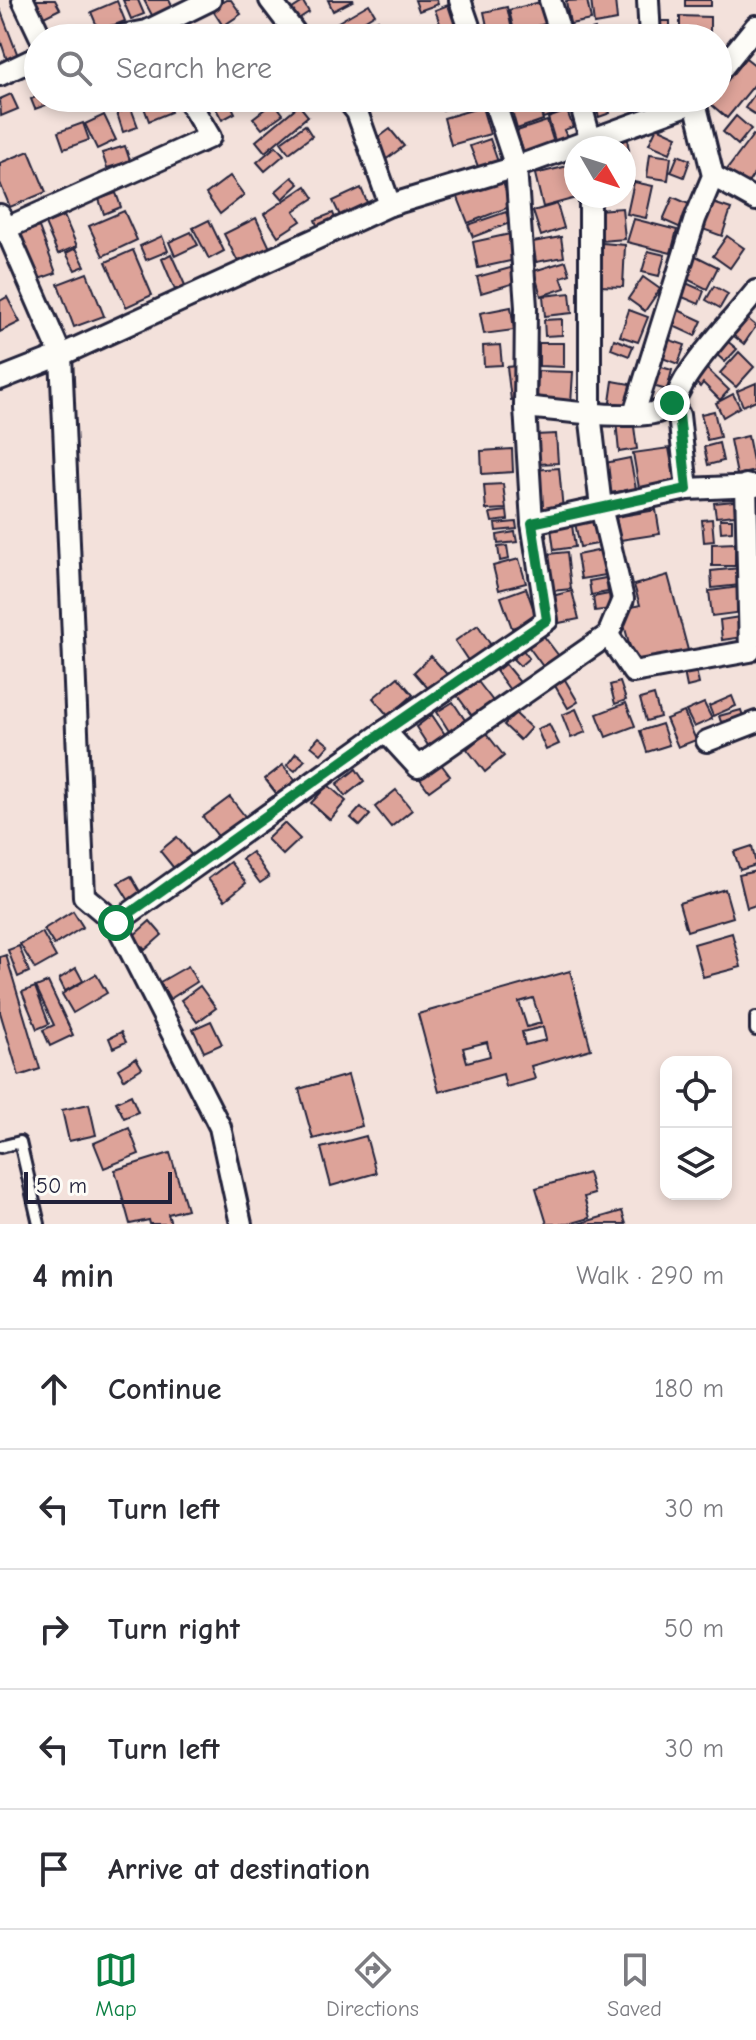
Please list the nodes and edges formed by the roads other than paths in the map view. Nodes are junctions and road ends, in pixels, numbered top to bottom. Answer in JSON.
{"nodes":[{"id":1,"x":23,"y":0,"type":"edge"},
{"id":2,"x":210,"y":0,"type":"edge"},
{"id":3,"x":270,"y":0,"type":"edge"},
{"id":4,"x":460,"y":0,"type":"edge"},
{"id":5,"x":550,"y":0,"type":"edge"},
{"id":6,"x":648,"y":0,"type":"edge"},
{"id":7,"x":34,"y":24,"type":"edge"},
{"id":8,"x":168,"y":24,"type":"edge"},
{"id":9,"x":288,"y":24,"type":"edge"},
{"id":10,"x":468,"y":24,"type":"edge"},
{"id":11,"x":558,"y":24,"type":"edge"},
{"id":12,"x":649,"y":24,"type":"edge"},
{"id":13,"x":753,"y":34,"type":"edge"},
{"id":14,"x":732,"y":57,"type":"edge"},
{"id":15,"x":24,"y":64,"type":"edge"},
{"id":16,"x":0,"y":75,"type":"edge"},
{"id":17,"x":195,"y":112,"type":"edge"},
{"id":18,"x":357,"y":112,"type":"edge"},
{"id":19,"x":498,"y":112,"type":"edge"},
{"id":20,"x":582,"y":112,"type":"edge"},
{"id":21,"x":646,"y":112,"type":"edge"},
{"id":22,"x":700,"y":112,"type":"edge"},
{"id":23,"x":588,"y":136,"type":"edge"},
{"id":24,"x":603,"y":136,"type":"edge"},
{"id":25,"x":564,"y":151,"type":"edge"},
{"id":26,"x":516,"y":167,"type":"junction"},
{"id":27,"x":713,"y":176,"type":"junction"},
{"id":28,"x":756,"y":200,"type":"edge"},
{"id":29,"x":390,"y":205,"type":"junction"},
{"id":30,"x":590,"y":208,"type":"edge"},
{"id":31,"x":2,"y":225,"type":"edge"},
{"id":32,"x":756,"y":291,"type":"edge"},
{"id":33,"x":61,"y":355,"type":"junction"},
{"id":34,"x":0,"y":379,"type":"edge"},
{"id":35,"x":672,"y":403,"type":"junction"},
{"id":36,"x":525,"y":407,"type":"junction"},
{"id":37,"x":590,"y":413,"type":"junction"},
{"id":38,"x":634,"y":414,"type":"junction"},
{"id":39,"x":751,"y":485,"type":"edge"},
{"id":40,"x":687,"y":489,"type":"junction"},
{"id":41,"x":601,"y":507,"type":"junction"},
{"id":42,"x":532,"y":523,"type":"junction"},
{"id":43,"x":608,"y":635,"type":"junction"},
{"id":44,"x":753,"y":651,"type":"edge"},
{"id":45,"x":756,"y":722,"type":"edge"},
{"id":46,"x":385,"y":731,"type":"junction"},
{"id":47,"x":707,"y":741,"type":"dead end"},
{"id":48,"x":116,"y":923,"type":"junction"},
{"id":49,"x":756,"y":1018,"type":"edge"},
{"id":50,"x":756,"y":1030,"type":"edge"},
{"id":51,"x":0,"y":1147,"type":"edge"},
{"id":52,"x":39,"y":1224,"type":"edge"},
{"id":53,"x":241,"y":1224,"type":"edge"}],
"edges":[{"from":1,"to":7,"type":"street"},
{"from":2,"to":8,"type":"street"},
{"from":3,"to":9,"type":"street"},
{"from":4,"to":10,"type":"street"},
{"from":5,"to":11,"type":"street"},
{"from":6,"to":12,"type":"street"},
{"from":13,"to":14,"type":"street"},
{"from":15,"to":16,"type":"street"},
{"from":17,"to":31,"type":"street"},
{"from":18,"to":29,"type":"street"},
{"from":19,"to":26,"type":"street"},
{"from":20,"to":23,"type":"street"},
{"from":21,"to":24,"type":"street"},
{"from":22,"to":27,"type":"street"},
{"from":25,"to":26,"type":"street"},
{"from":26,"to":29,"type":"street"},
{"from":26,"to":36,"type":"street"},
{"from":27,"to":28,"type":"street"},
{"from":27,"to":38,"type":"street"},
{"from":29,"to":33,"type":"street"},
{"from":30,"to":37,"type":"street"},
{"from":31,"to":33,"type":"street"},
{"from":32,"to":35,"type":"street"},
{"from":33,"to":34,"type":"street"},
{"from":33,"to":48,"type":"street"},
{"from":35,"to":38,"type":"street"},
{"from":35,"to":40,"type":"street"},
{"from":36,"to":37,"type":"street"},
{"from":36,"to":42,"type":"street"},
{"from":37,"to":38,"type":"street"},
{"from":37,"to":41,"type":"street"},
{"from":39,"to":40,"type":"street"},
{"from":39,"to":44,"type":"street"},
{"from":40,"to":41,"type":"street"},
{"from":41,"to":42,"type":"street"},
{"from":41,"to":43,"type":"street"},
{"from":42,"to":46,"type":"street"},
{"from":43,"to":44,"type":"street"},
{"from":43,"to":46,"type":"street"},
{"from":45,"to":47,"type":"street"},
{"from":46,"to":48,"type":"street"},
{"from":48,"to":53,"type":"street"},
{"from":49,"to":50,"type":"lane"},
{"from":51,"to":52,"type":"lane"}]}
